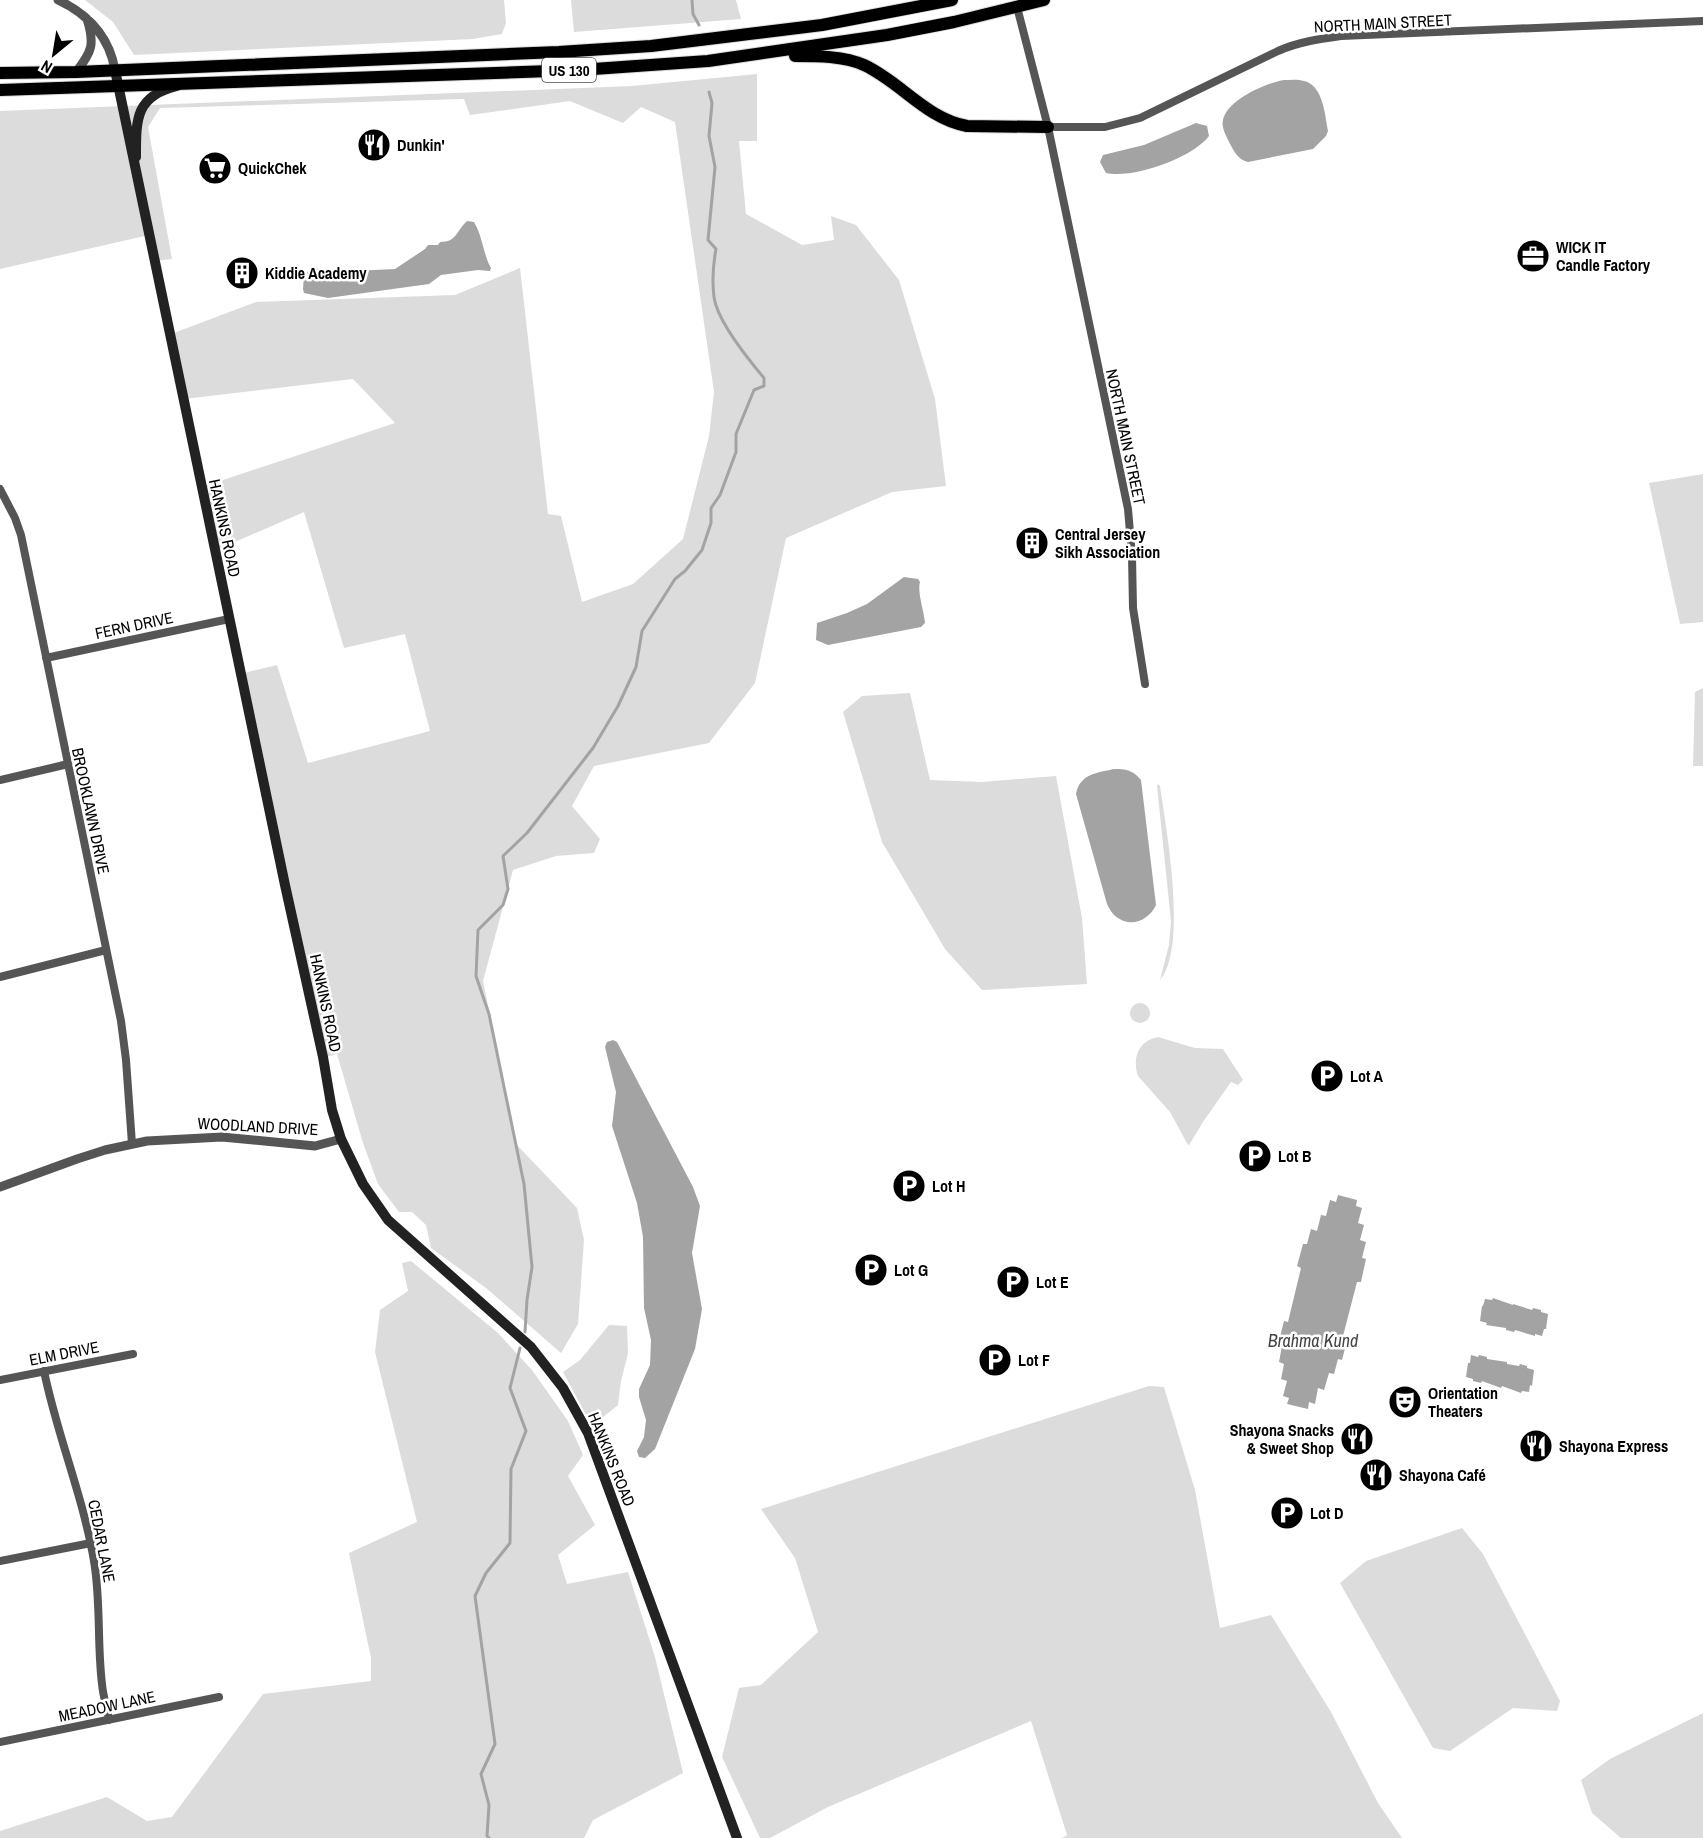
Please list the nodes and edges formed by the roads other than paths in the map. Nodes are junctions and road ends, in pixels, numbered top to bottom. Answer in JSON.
{"nodes":[{"id":1,"x":58,"y":0,"type":"edge"},
{"id":2,"x":952,"y":0,"type":"edge"},
{"id":3,"x":1044,"y":0,"type":"edge"},
{"id":4,"x":1016,"y":4,"type":"edge"},
{"id":5,"x":86,"y":17,"type":"junction"},
{"id":6,"x":1703,"y":21,"type":"edge"},
{"id":7,"x":755,"y":55,"type":"junction"},
{"id":8,"x":115,"y":70,"type":"junction"},
{"id":9,"x":76,"y":72,"type":"junction"},
{"id":10,"x":0,"y":73,"type":"edge"},
{"id":11,"x":185,"y":84,"type":"junction"},
{"id":12,"x":117,"y":86,"type":"junction"},
{"id":13,"x":0,"y":90,"type":"edge"},
{"id":14,"x":1048,"y":127,"type":"junction"},
{"id":15,"x":136,"y":178,"type":"junction"},
{"id":16,"x":0,"y":489,"type":"edge"},
{"id":17,"x":229,"y":619,"type":"junction"},
{"id":18,"x":46,"y":658,"type":"junction"},
{"id":19,"x":1145,"y":684,"type":"dead end"},
{"id":20,"x":68,"y":764,"type":"junction"},
{"id":21,"x":0,"y":780,"type":"edge"},
{"id":22,"x":106,"y":950,"type":"junction"},
{"id":23,"x":0,"y":977,"type":"edge"},
{"id":24,"x":341,"y":1139,"type":"junction"},
{"id":25,"x":132,"y":1144,"type":"junction"},
{"id":26,"x":0,"y":1187,"type":"edge"},
{"id":27,"x":133,"y":1354,"type":"dead end"},
{"id":28,"x":44,"y":1371,"type":"junction"},
{"id":29,"x":0,"y":1380,"type":"edge"},
{"id":30,"x":91,"y":1543,"type":"junction"},
{"id":31,"x":0,"y":1561,"type":"edge"},
{"id":32,"x":219,"y":1697,"type":"dead end"},
{"id":33,"x":109,"y":1720,"type":"junction"},
{"id":34,"x":0,"y":1742,"type":"edge"},
{"id":35,"x":737,"y":1838,"type":"edge"}],
"edges":[{"from":1,"to":5,"type":"street"},
{"from":2,"to":8,"type":"highway","number":"US 130"},
{"from":3,"to":4,"type":"highway","number":"US 130"},
{"from":4,"to":7,"type":"highway","number":"US 130"},
{"from":4,"to":14,"type":"street","name":"NORTH MAIN STREET"},
{"from":5,"to":8,"type":"street"},
{"from":5,"to":9,"type":"street"},
{"from":6,"to":14,"type":"street","name":"NORTH MAIN STREET"},
{"from":7,"to":11,"type":"highway","number":"US 130"},
{"from":7,"to":14,"type":"highway"},
{"from":8,"to":9,"type":"highway","number":"US 130"},
{"from":8,"to":12,"type":"main road","name":"HANKINS ROAD"},
{"from":9,"to":10,"type":"highway","number":"US 130"},
{"from":11,"to":12,"type":"highway","number":"US 130"},
{"from":11,"to":15,"type":"main road"},
{"from":12,"to":13,"type":"highway","number":"US 130"},
{"from":12,"to":15,"type":"main road","name":"HANKINS ROAD"},
{"from":14,"to":19,"type":"street","name":"NORTH MAIN STREET"},
{"from":15,"to":17,"type":"main road","name":"HANKINS ROAD"},
{"from":16,"to":18,"type":"street","name":"BROOKLAWN DRIVE"},
{"from":17,"to":18,"type":"street","name":"FERN DRIVE"},
{"from":17,"to":24,"type":"main road","name":"HANKINS ROAD"},
{"from":18,"to":20,"type":"street","name":"BROOKLAWN DRIVE"},
{"from":20,"to":21,"type":"street"},
{"from":20,"to":22,"type":"street","name":"BROOKLAWN DRIVE"},
{"from":22,"to":23,"type":"street"},
{"from":22,"to":25,"type":"street","name":"BROOKLAWN DRIVE"},
{"from":24,"to":25,"type":"street","name":"WOODLAND DRIVE"},
{"from":24,"to":35,"type":"main road","name":"HANKINS ROAD"},
{"from":25,"to":26,"type":"street","name":"WOODLAND DRIVE"},
{"from":27,"to":28,"type":"street","name":"ELM DRIVE"},
{"from":28,"to":29,"type":"street","name":"ELM DRIVE"},
{"from":28,"to":30,"type":"street","name":"CEDAR LANE"},
{"from":30,"to":31,"type":"street"},
{"from":30,"to":33,"type":"street","name":"CEDAR LANE"},
{"from":32,"to":33,"type":"street","name":"MEADOW LANE"},
{"from":33,"to":34,"type":"street","name":"MEADOW LANE"}]}
